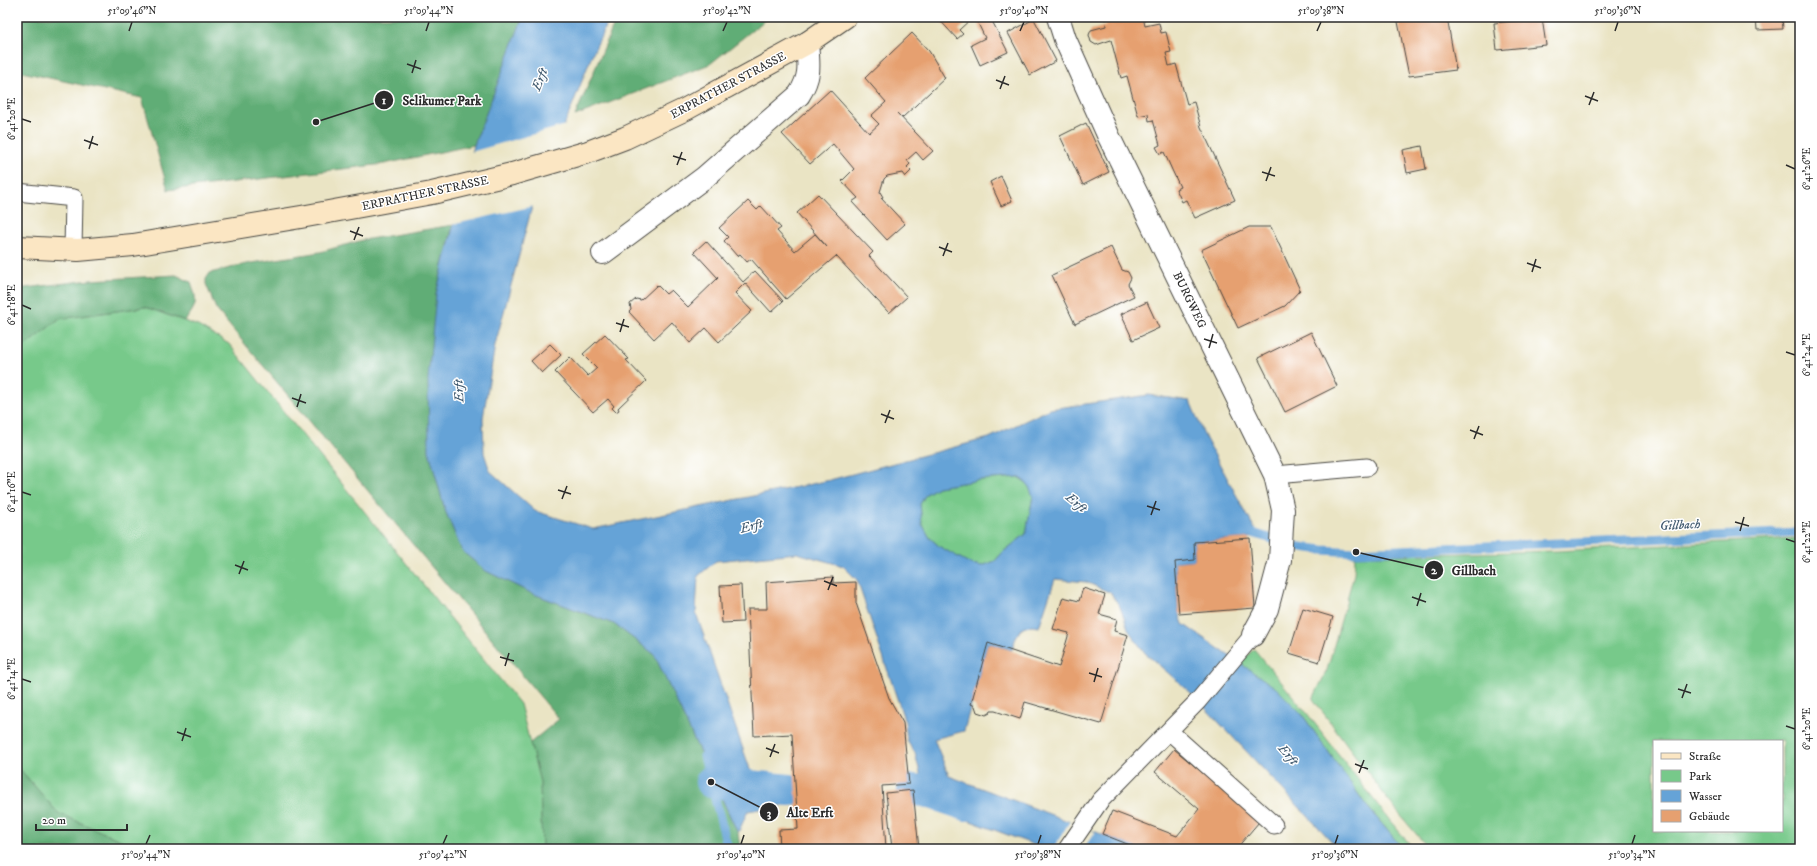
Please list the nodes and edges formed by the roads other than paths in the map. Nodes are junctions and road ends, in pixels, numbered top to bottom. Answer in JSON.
{"nodes":[{"id":1,"x":845,"y":17,"type":"edge"},
{"id":2,"x":1058,"y":17,"type":"edge"},
{"id":3,"x":807,"y":43,"type":"junction"},
{"id":4,"x":17,"y":192,"type":"edge"},
{"id":5,"x":17,"y":247,"type":"edge"},
{"id":6,"x":73,"y":250,"type":"junction"},
{"id":7,"x":603,"y":253,"type":"dead end"},
{"id":8,"x":1367,"y":467,"type":"dead end"},
{"id":9,"x":1275,"y":475,"type":"junction"},
{"id":10,"x":1253,"y":635,"type":"joint"},
{"id":11,"x":1169,"y":731,"type":"junction"},
{"id":12,"x":1274,"y":825,"type":"dead end"},
{"id":13,"x":1067,"y":849,"type":"edge"}],
"edges":[{"from":1,"to":3,"type":"main road","name":"ERPRATHER STRASSE"},
{"from":2,"to":9,"type":"street","name":"BURGWEG"},
{"from":3,"to":6,"type":"main road","name":"ERPRATHER STRASSE"},
{"from":3,"to":7,"type":"street"},
{"from":4,"to":6,"type":"lane"},
{"from":5,"to":6,"type":"main road","name":"ERPRATHER STRASSE"},
{"from":8,"to":9,"type":"lane"},
{"from":9,"to":10,"type":"street","name":"BURGWEG"},
{"from":10,"to":11,"type":"lane"},
{"from":11,"to":12,"type":"lane"},
{"from":11,"to":13,"type":"lane"}]}
